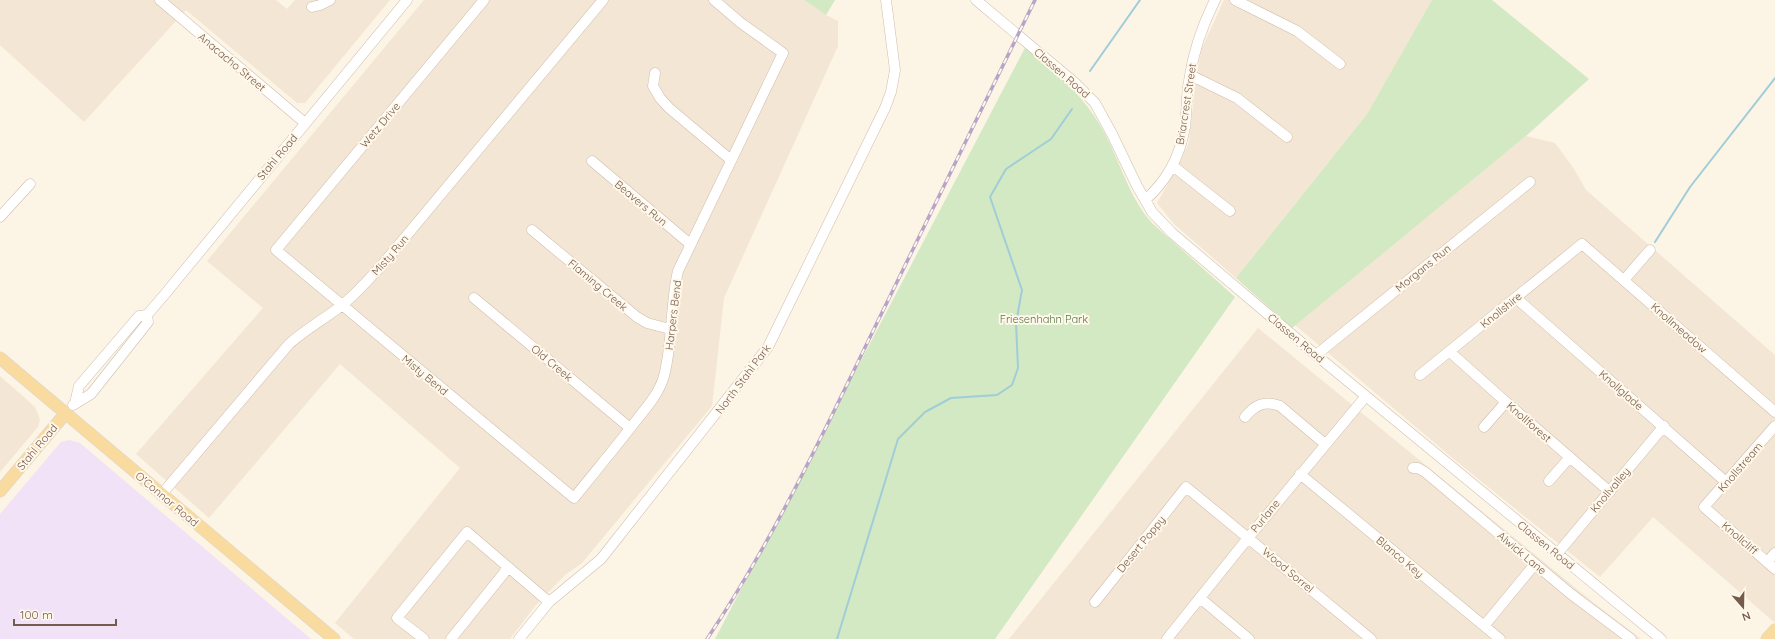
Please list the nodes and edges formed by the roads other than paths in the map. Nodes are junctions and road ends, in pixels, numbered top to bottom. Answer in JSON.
{"nodes":[{"id":1,"x":160,"y":0,"type":"edge"},
{"id":2,"x":330,"y":0,"type":"edge"},
{"id":3,"x":407,"y":0,"type":"edge"},
{"id":4,"x":484,"y":0,"type":"edge"},
{"id":5,"x":603,"y":0,"type":"edge"},
{"id":6,"x":714,"y":0,"type":"edge"},
{"id":7,"x":886,"y":0,"type":"edge"},
{"id":8,"x":976,"y":0,"type":"edge"},
{"id":9,"x":1215,"y":0,"type":"edge"},
{"id":10,"x":1235,"y":0,"type":"edge"},
{"id":11,"x":312,"y":6,"type":"dead end"},
{"id":12,"x":1340,"y":64,"type":"dead end"},
{"id":13,"x":655,"y":73,"type":"dead end"},
{"id":14,"x":1190,"y":75,"type":"junction"},
{"id":15,"x":305,"y":124,"type":"junction"},
{"id":16,"x":1287,"y":137,"type":"dead end"},
{"id":17,"x":731,"y":160,"type":"junction"},
{"id":18,"x":592,"y":161,"type":"dead end"},
{"id":19,"x":1173,"y":166,"type":"junction"},
{"id":20,"x":1530,"y":182,"type":"dead end"},
{"id":21,"x":30,"y":184,"type":"dead end"},
{"id":22,"x":1145,"y":200,"type":"junction"},
{"id":23,"x":1230,"y":211,"type":"dead end"},
{"id":24,"x":0,"y":217,"type":"edge"},
{"id":25,"x":532,"y":230,"type":"dead end"},
{"id":26,"x":690,"y":244,"type":"junction"},
{"id":27,"x":1582,"y":244,"type":"joint"},
{"id":28,"x":276,"y":250,"type":"joint"},
{"id":29,"x":1650,"y":250,"type":"dead end"},
{"id":30,"x":1624,"y":280,"type":"junction"},
{"id":31,"x":474,"y":298,"type":"dead end"},
{"id":32,"x":1516,"y":298,"type":"junction"},
{"id":33,"x":342,"y":306,"type":"junction"},
{"id":34,"x":670,"y":329,"type":"junction"},
{"id":35,"x":1450,"y":352,"type":"junction"},
{"id":36,"x":1316,"y":355,"type":"junction"},
{"id":37,"x":0,"y":358,"type":"edge"},
{"id":38,"x":1420,"y":375,"type":"dead end"},
{"id":39,"x":1366,"y":396,"type":"junction"},
{"id":40,"x":1506,"y":402,"type":"junction"},
{"id":41,"x":1775,"y":412,"type":"edge"},
{"id":42,"x":65,"y":414,"type":"junction"},
{"id":43,"x":1245,"y":417,"type":"dead end"},
{"id":44,"x":1664,"y":426,"type":"junction"},
{"id":45,"x":1775,"y":426,"type":"edge"},
{"id":46,"x":1484,"y":427,"type":"dead end"},
{"id":47,"x":630,"y":428,"type":"junction"},
{"id":48,"x":1325,"y":444,"type":"junction"},
{"id":49,"x":1570,"y":458,"type":"junction"},
{"id":50,"x":1413,"y":468,"type":"dead end"},
{"id":51,"x":1300,"y":474,"type":"junction"},
{"id":52,"x":1549,"y":481,"type":"dead end"},
{"id":53,"x":1726,"y":482,"type":"junction"},
{"id":54,"x":1186,"y":487,"type":"joint"},
{"id":55,"x":0,"y":492,"type":"edge"},
{"id":56,"x":1610,"y":492,"type":"junction"},
{"id":57,"x":161,"y":495,"type":"junction"},
{"id":58,"x":574,"y":498,"type":"joint"},
{"id":59,"x":1704,"y":507,"type":"joint"},
{"id":60,"x":1248,"y":538,"type":"junction"},
{"id":61,"x":1775,"y":553,"type":"edge"},
{"id":62,"x":1557,"y":554,"type":"junction"},
{"id":63,"x":1767,"y":562,"type":"junction"},
{"id":64,"x":1535,"y":564,"type":"junction"},
{"id":65,"x":508,"y":568,"type":"junction"},
{"id":66,"x":1775,"y":569,"type":"edge"},
{"id":67,"x":1200,"y":598,"type":"junction"},
{"id":68,"x":549,"y":602,"type":"junction"},
{"id":69,"x":1095,"y":602,"type":"dead end"},
{"id":70,"x":1484,"y":626,"type":"junction"},
{"id":71,"x":1775,"y":630,"type":"edge"},
{"id":72,"x":334,"y":639,"type":"edge"},
{"id":73,"x":424,"y":639,"type":"edge"},
{"id":74,"x":451,"y":639,"type":"edge"},
{"id":75,"x":519,"y":639,"type":"edge"},
{"id":76,"x":1167,"y":639,"type":"edge"},
{"id":77,"x":1249,"y":639,"type":"edge"},
{"id":78,"x":1371,"y":639,"type":"edge"},
{"id":79,"x":1500,"y":639,"type":"edge"},
{"id":80,"x":1631,"y":639,"type":"edge"},
{"id":81,"x":1661,"y":639,"type":"edge"},
{"id":82,"x":1767,"y":639,"type":"edge"}],
"edges":[{"from":1,"to":15,"type":"street","name":"Anacacho Street"},
{"from":2,"to":11,"type":"street"},
{"from":3,"to":15,"type":"street","name":"Stahl Road"},
{"from":4,"to":28,"type":"street","name":"Wetz Drive"},
{"from":5,"to":33,"type":"street","name":"Misty Run"},
{"from":6,"to":17,"type":"street","name":"Harpers Bend"},
{"from":7,"to":68,"type":"street","name":"North Stahl Park"},
{"from":8,"to":22,"type":"street","name":"Classen Road"},
{"from":9,"to":14,"type":"street","name":"Briarcrest Street"},
{"from":10,"to":12,"type":"street"},
{"from":13,"to":17,"type":"street"},
{"from":14,"to":16,"type":"street"},
{"from":14,"to":19,"type":"street","name":"Briarcrest Street"},
{"from":15,"to":42,"type":"street","name":"Stahl Road"},
{"from":17,"to":26,"type":"street","name":"Harpers Bend"},
{"from":18,"to":26,"type":"street","name":"Beavers Run"},
{"from":19,"to":22,"type":"street","name":"Briarcrest Street"},
{"from":19,"to":23,"type":"street"},
{"from":20,"to":36,"type":"street","name":"Morgans Run"},
{"from":21,"to":24,"type":"street"},
{"from":22,"to":36,"type":"street","name":"Classen Road"},
{"from":25,"to":34,"type":"street","name":"Flaming Creek"},
{"from":26,"to":34,"type":"street","name":"Harpers Bend"},
{"from":27,"to":30,"type":"street","name":"Knollmeadow"},
{"from":27,"to":32,"type":"street","name":"Knollshire"},
{"from":28,"to":33,"type":"street","name":"Misty Bend"},
{"from":29,"to":30,"type":"street"},
{"from":30,"to":41,"type":"street","name":"Knollmeadow"},
{"from":31,"to":47,"type":"street","name":"Old Creek"},
{"from":32,"to":35,"type":"street","name":"Knollshire"},
{"from":32,"to":44,"type":"street","name":"Knollglade"},
{"from":33,"to":57,"type":"street","name":"Misty Run"},
{"from":33,"to":58,"type":"street","name":"Misty Bend"},
{"from":34,"to":47,"type":"street","name":"Harpers Bend"},
{"from":35,"to":38,"type":"street","name":"Knollshire"},
{"from":35,"to":40,"type":"street","name":"Knollforest"},
{"from":36,"to":39,"type":"street","name":"Classen Road"},
{"from":37,"to":42,"type":"main road","name":"O'Connor Road"},
{"from":39,"to":48,"type":"street","name":"Purlane"},
{"from":39,"to":62,"type":"street","name":"Classen Road"},
{"from":40,"to":46,"type":"street"},
{"from":40,"to":49,"type":"street","name":"Knollforest"},
{"from":42,"to":55,"type":"main road","name":"Stahl Road"},
{"from":42,"to":57,"type":"main road","name":"O'Connor Road"},
{"from":43,"to":48,"type":"street"},
{"from":44,"to":53,"type":"street","name":"Knollglade"},
{"from":44,"to":56,"type":"street","name":"Knollvalley"},
{"from":45,"to":53,"type":"street","name":"Knollstream"},
{"from":47,"to":58,"type":"street","name":"Harpers Bend"},
{"from":48,"to":51,"type":"street","name":"Purlane"},
{"from":49,"to":52,"type":"street"},
{"from":49,"to":56,"type":"street","name":"Knollforest"},
{"from":50,"to":64,"type":"street","name":"Alwick Lane"},
{"from":51,"to":60,"type":"street","name":"Purlane"},
{"from":51,"to":70,"type":"street","name":"Blanco Key"},
{"from":53,"to":59,"type":"street","name":"Knollstream"},
{"from":54,"to":60,"type":"street","name":"Wood Sorrel"},
{"from":54,"to":69,"type":"street","name":"Desert Poppy"},
{"from":56,"to":62,"type":"street","name":"Knollvalley"},
{"from":57,"to":72,"type":"main road","name":"O'Connor Road"},
{"from":59,"to":63,"type":"street","name":"Knollcliff"},
{"from":60,"to":67,"type":"street","name":"Purlane"},
{"from":60,"to":78,"type":"street","name":"Wood Sorrel"},
{"from":61,"to":63,"type":"street"},
{"from":62,"to":81,"type":"street","name":"Classen Road"},
{"from":63,"to":66,"type":"street","name":"Knollcliff"},
{"from":64,"to":70,"type":"street"},
{"from":64,"to":80,"type":"street","name":"Alwick Lane"},
{"from":65,"to":68,"type":"street"},
{"from":65,"to":73,"type":"street"},
{"from":65,"to":74,"type":"street"},
{"from":67,"to":76,"type":"street","name":"Purlane"},
{"from":67,"to":77,"type":"street"},
{"from":68,"to":75,"type":"street","name":"North Stahl Park"},
{"from":70,"to":79,"type":"street","name":"Blanco Key"},
{"from":71,"to":82,"type":"main road"}]}
